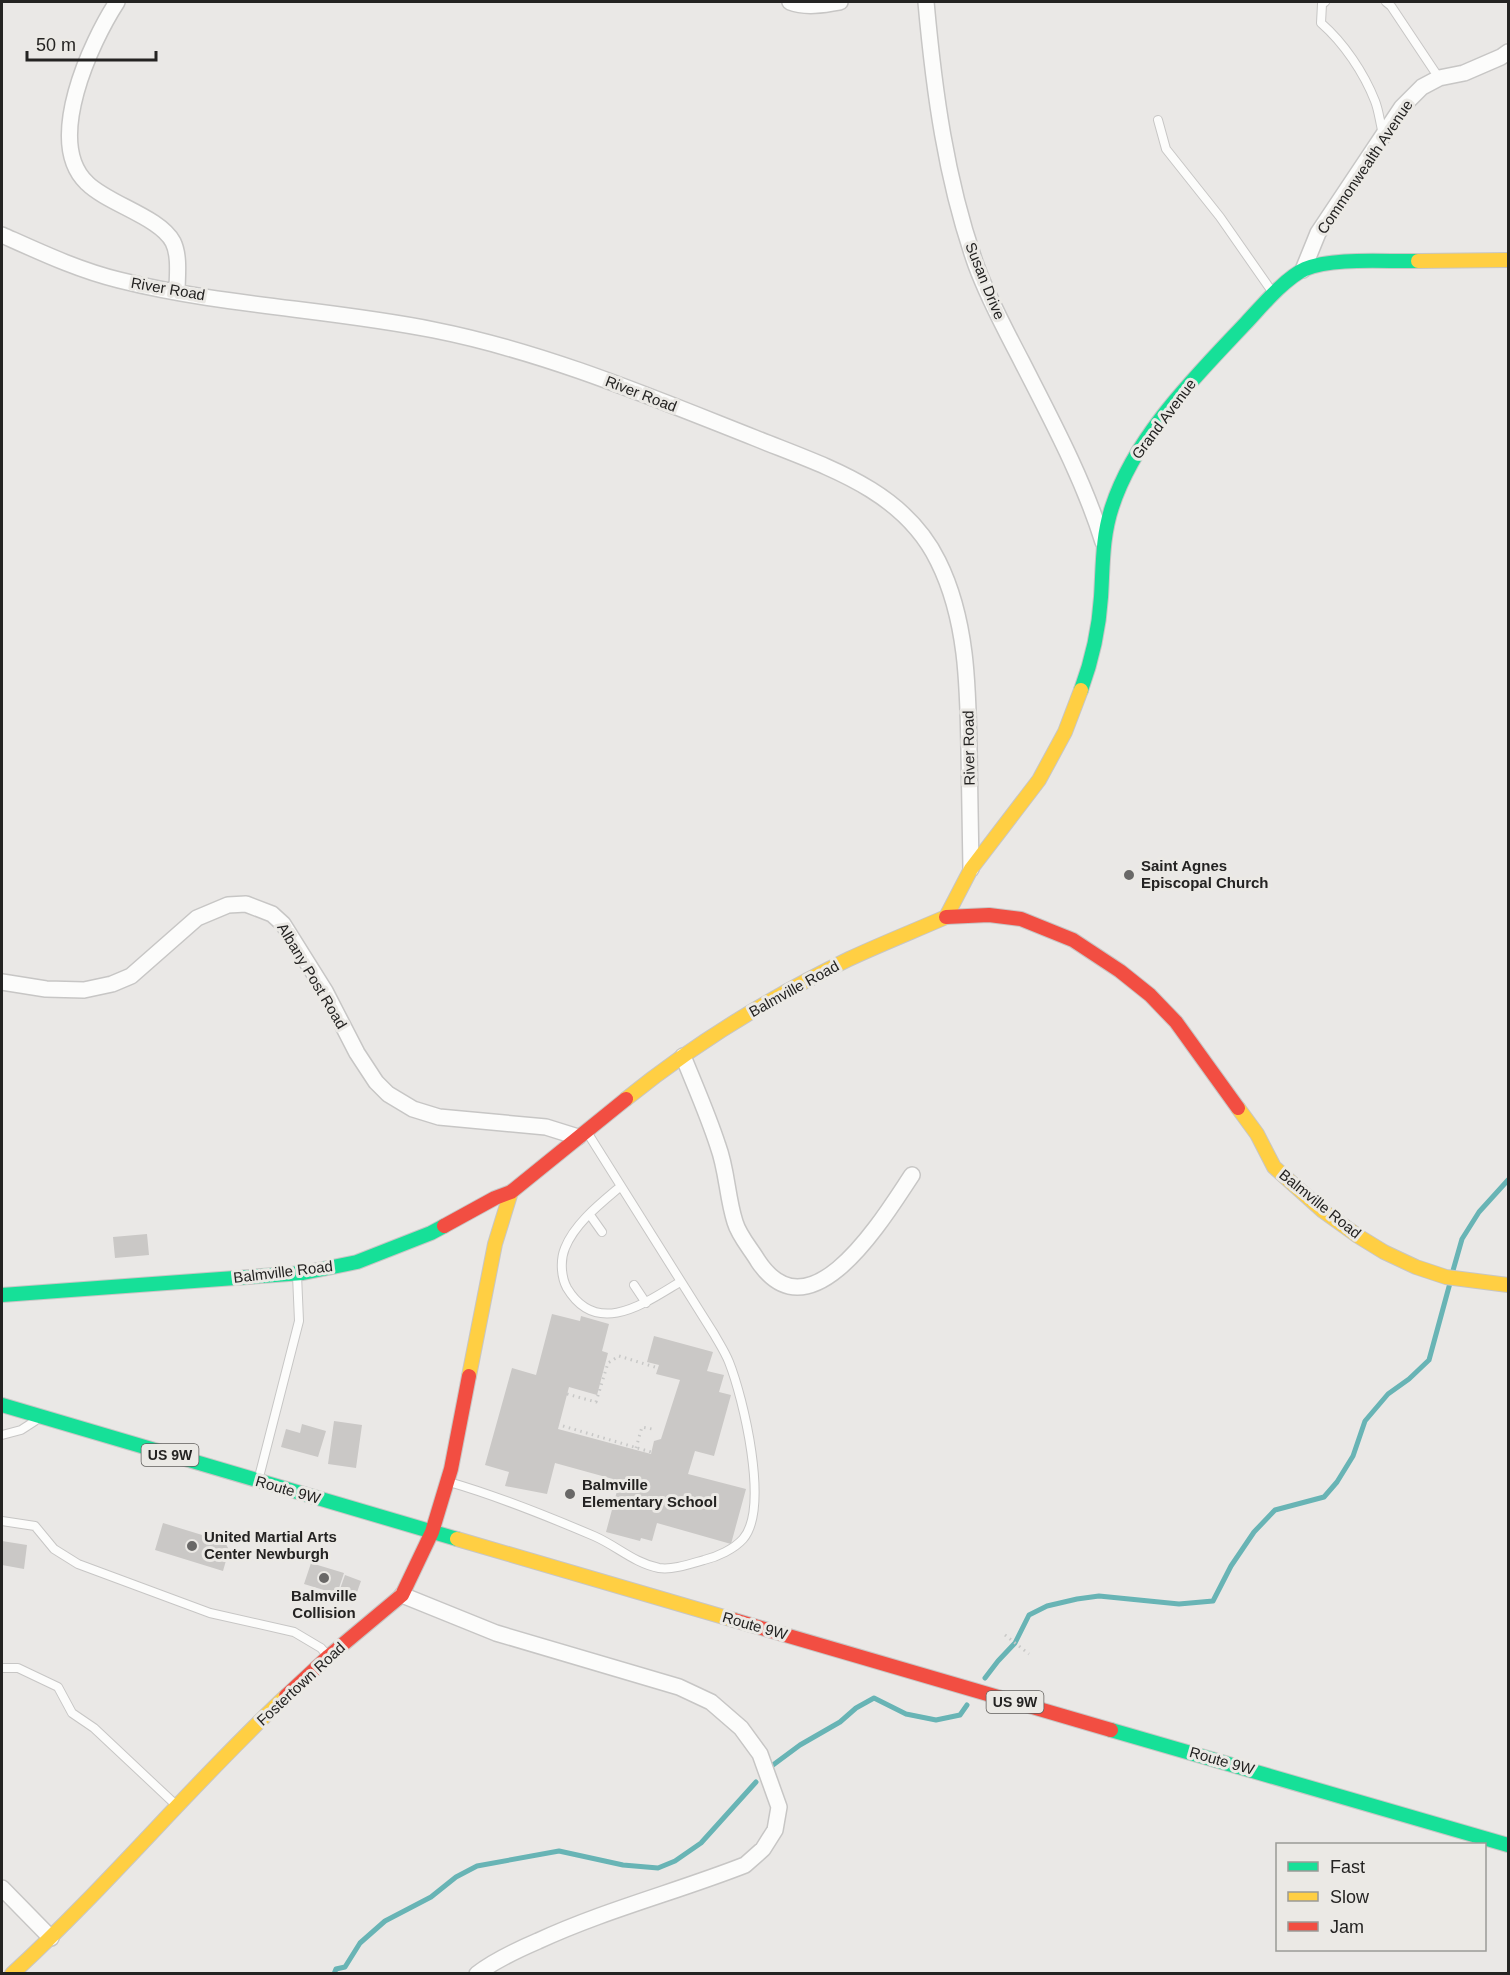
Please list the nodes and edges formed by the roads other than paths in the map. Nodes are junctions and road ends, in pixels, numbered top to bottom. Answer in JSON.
{"nodes":[{"id":1,"x":117,"y":2,"type":"edge"},
{"id":2,"x":790,"y":2,"type":"edge"},
{"id":3,"x":840,"y":2,"type":"edge"},
{"id":4,"x":926,"y":2,"type":"edge"},
{"id":5,"x":1325,"y":2,"type":"edge"},
{"id":6,"x":1386,"y":2,"type":"edge"},
{"id":7,"x":1509,"y":52,"type":"edge"},
{"id":8,"x":1439,"y":78,"type":"junction"},
{"id":9,"x":1158,"y":120,"type":"dead end"},
{"id":10,"x":1384,"y":135,"type":"junction"},
{"id":11,"x":2,"y":235,"type":"edge"},
{"id":12,"x":1509,"y":260,"type":"edge"},
{"id":13,"x":1303,"y":270,"type":"junction"},
{"id":14,"x":177,"y":292,"type":"junction"},
{"id":15,"x":1274,"y":294,"type":"junction"},
{"id":16,"x":1103,"y":542,"type":"junction"},
{"id":17,"x":971,"y":869,"type":"junction"},
{"id":18,"x":946,"y":917,"type":"junction"},
{"id":19,"x":2,"y":982,"type":"edge"},
{"id":20,"x":683,"y":1056,"type":"junction"},
{"id":21,"x":582,"y":1134,"type":"junction"},
{"id":22,"x":912,"y":1174,"type":"dead end"},
{"id":23,"x":621,"y":1186,"type":"junction"},
{"id":24,"x":511,"y":1192,"type":"junction"},
{"id":25,"x":590,"y":1215,"type":"junction"},
{"id":26,"x":602,"y":1232,"type":"dead end"},
{"id":27,"x":297,"y":1273,"type":"junction"},
{"id":28,"x":680,"y":1282,"type":"junction"},
{"id":29,"x":634,"y":1285,"type":"dead end"},
{"id":30,"x":1509,"y":1285,"type":"edge"},
{"id":31,"x":2,"y":1295,"type":"edge"},
{"id":32,"x":646,"y":1303,"type":"junction"},
{"id":33,"x":2,"y":1405,"type":"edge"},
{"id":34,"x":41,"y":1417,"type":"junction"},
{"id":35,"x":2,"y":1435,"type":"edge"},
{"id":36,"x":258,"y":1481,"type":"junction"},
{"id":37,"x":447,"y":1481,"type":"junction"},
{"id":38,"x":2,"y":1521,"type":"edge"},
{"id":39,"x":432,"y":1532,"type":"junction"},
{"id":40,"x":402,"y":1595,"type":"junction"},
{"id":41,"x":329,"y":1656,"type":"junction"},
{"id":42,"x":2,"y":1668,"type":"edge"},
{"id":43,"x":177,"y":1806,"type":"junction"},
{"id":44,"x":1509,"y":1845,"type":"edge"},
{"id":45,"x":2,"y":1888,"type":"edge"},
{"id":46,"x":51,"y":1938,"type":"junction"},
{"id":47,"x":12,"y":1974,"type":"edge"},
{"id":48,"x":477,"y":1974,"type":"edge"}],
"edges":[{"from":1,"to":14,"type":"street"},
{"from":2,"to":3,"type":"street"},
{"from":4,"to":16,"type":"street","name":"Susan Drive"},
{"from":5,"to":10,"type":"lane"},
{"from":6,"to":8,"type":"lane"},
{"from":7,"to":8,"type":"street","name":"Commonwealth Avenue"},
{"from":8,"to":10,"type":"street","name":"Commonwealth Avenue"},
{"from":9,"to":15,"type":"lane"},
{"from":10,"to":13,"type":"street","name":"Commonwealth Avenue"},
{"from":11,"to":14,"type":"street","name":"River Road"},
{"from":12,"to":13,"type":"main road","name":"Grand Avenue"},
{"from":13,"to":15,"type":"main road","name":"Grand Avenue"},
{"from":14,"to":17,"type":"street","name":"River Road"},
{"from":15,"to":16,"type":"main road","name":"Grand Avenue"},
{"from":16,"to":17,"type":"main road","name":"Grand Avenue"},
{"from":17,"to":18,"type":"main road","name":"Grand Avenue"},
{"from":18,"to":20,"type":"main road","name":"Balmville Road"},
{"from":18,"to":30,"type":"main road","name":"Balmville Road"},
{"from":19,"to":21,"type":"street","name":"Albany Post Road"},
{"from":20,"to":21,"type":"main road","name":"Balmville Road"},
{"from":20,"to":22,"type":"street"},
{"from":21,"to":23,"type":"lane"},
{"from":21,"to":24,"type":"main road","name":"Balmville Road"},
{"from":23,"to":25,"type":"lane"},
{"from":23,"to":28,"type":"lane"},
{"from":24,"to":27,"type":"main road","name":"Balmville Road"},
{"from":24,"to":37,"type":"main road","name":"Fostertown Road"},
{"from":25,"to":26,"type":"lane"},
{"from":25,"to":32,"type":"lane"},
{"from":27,"to":31,"type":"main road","name":"Balmville Road"},
{"from":27,"to":36,"type":"lane"},
{"from":28,"to":32,"type":"lane"},
{"from":28,"to":37,"type":"lane"},
{"from":29,"to":32,"type":"lane"},
{"from":33,"to":34,"type":"main road","name":"Route 9W","number":"US 9W"},
{"from":34,"to":35,"type":"lane"},
{"from":34,"to":36,"type":"main road","name":"Route 9W","number":"US 9W"},
{"from":36,"to":39,"type":"main road","name":"Route 9W","number":"US 9W"},
{"from":37,"to":39,"type":"main road","name":"Fostertown Road"},
{"from":38,"to":41,"type":"lane"},
{"from":39,"to":40,"type":"main road","name":"Fostertown Road"},
{"from":39,"to":44,"type":"main road","name":"Route 9W","number":"US 9W"},
{"from":40,"to":41,"type":"main road","name":"Fostertown Road"},
{"from":40,"to":48,"type":"street"},
{"from":41,"to":43,"type":"main road","name":"Fostertown Road"},
{"from":42,"to":43,"type":"lane"},
{"from":43,"to":46,"type":"main road","name":"Fostertown Road"},
{"from":45,"to":46,"type":"street"},
{"from":46,"to":47,"type":"main road","name":"Fostertown Road"}]}
